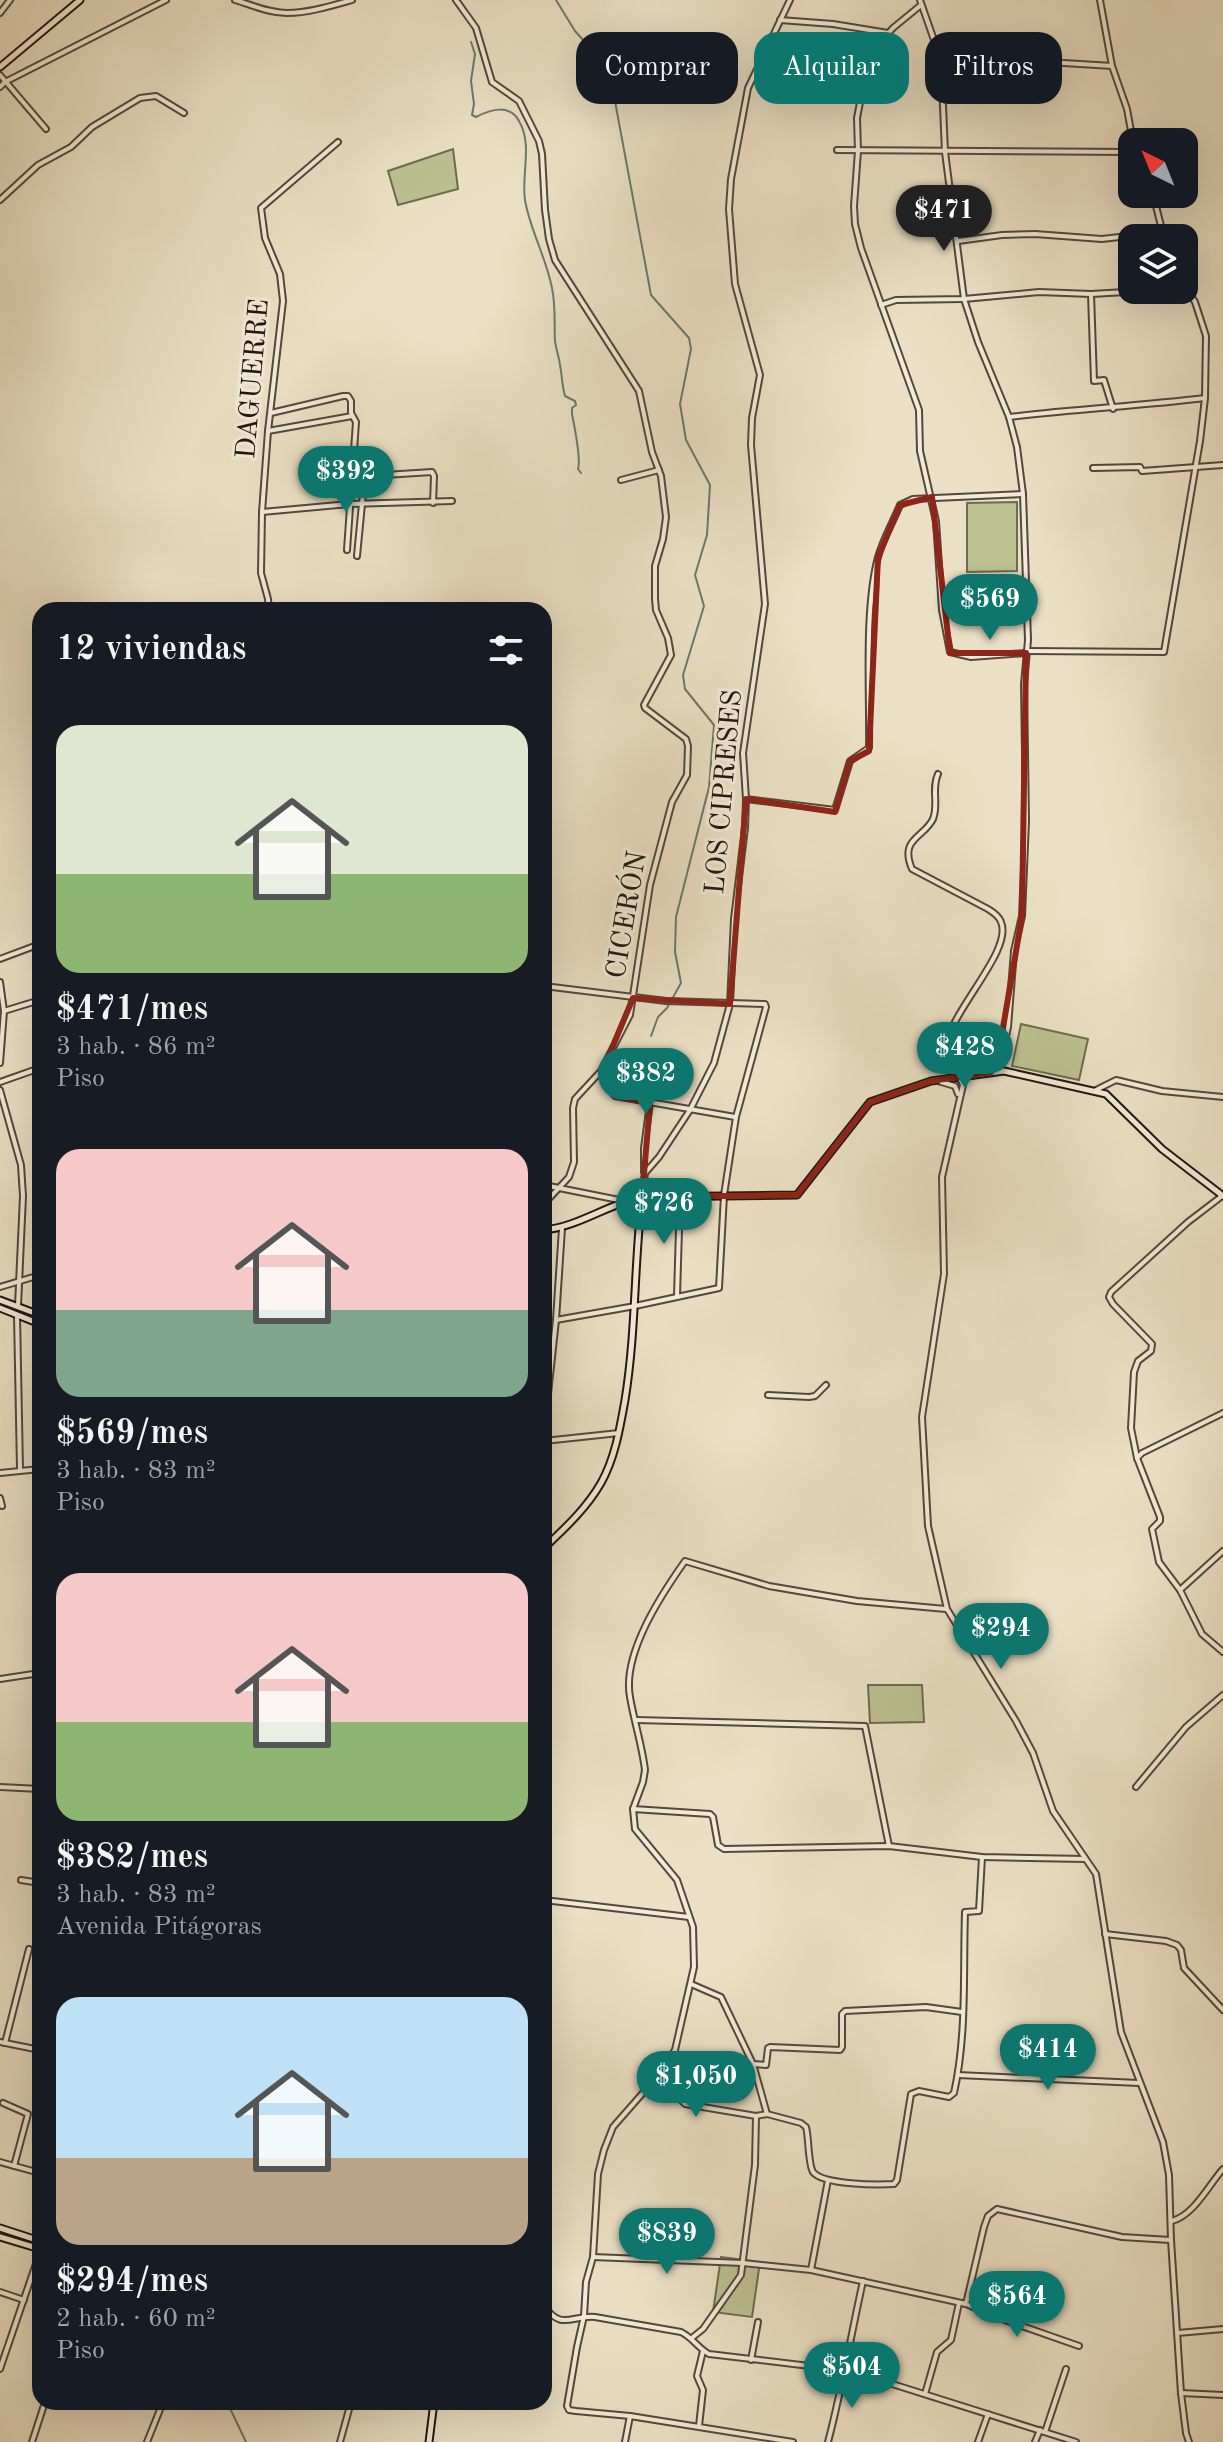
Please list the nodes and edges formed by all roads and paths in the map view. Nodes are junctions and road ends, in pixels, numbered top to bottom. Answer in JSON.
{"nodes":[{"id":1,"x":10,"y":0,"type":"edge"},
{"id":2,"x":80,"y":0,"type":"edge"},
{"id":3,"x":166,"y":0,"type":"edge"},
{"id":4,"x":235,"y":0,"type":"edge"},
{"id":5,"x":352,"y":0,"type":"edge"},
{"id":6,"x":456,"y":0,"type":"edge"},
{"id":7,"x":790,"y":0,"type":"edge"},
{"id":8,"x":1100,"y":0,"type":"edge"},
{"id":9,"x":921,"y":3,"type":"edge"},
{"id":10,"x":0,"y":13,"type":"edge"},
{"id":11,"x":780,"y":20,"type":"junction"},
{"id":12,"x":774,"y":32,"type":"edge"},
{"id":13,"x":882,"y":32,"type":"edge"},
{"id":14,"x":889,"y":32,"type":"edge"},
{"id":15,"x":931,"y":32,"type":"edge"},
{"id":16,"x":1062,"y":63,"type":"edge"},
{"id":17,"x":1112,"y":66,"type":"junction"},
{"id":18,"x":0,"y":67,"type":"edge"},
{"id":19,"x":754,"y":74,"type":"edge"},
{"id":20,"x":0,"y":75,"type":"edge"},
{"id":21,"x":5,"y":82,"type":"junction"},
{"id":22,"x":0,"y":87,"type":"edge"},
{"id":23,"x":860,"y":104,"type":"edge"},
{"id":24,"x":943,"y":104,"type":"edge"},
{"id":25,"x":184,"y":113,"type":"dead end"},
{"id":26,"x":1130,"y":128,"type":"edge"},
{"id":27,"x":46,"y":129,"type":"dead end"},
{"id":28,"x":338,"y":142,"type":"dead end"},
{"id":29,"x":837,"y":150,"type":"dead end"},
{"id":30,"x":858,"y":151,"type":"junction"},
{"id":31,"x":945,"y":152,"type":"junction"},
{"id":32,"x":1118,"y":152,"type":"edge"},
{"id":33,"x":0,"y":200,"type":"edge"},
{"id":34,"x":1118,"y":238,"type":"edge"},
{"id":35,"x":957,"y":241,"type":"junction"},
{"id":36,"x":1118,"y":292,"type":"edge"},
{"id":37,"x":1091,"y":294,"type":"junction"},
{"id":38,"x":964,"y":299,"type":"junction"},
{"id":39,"x":1196,"y":304,"type":"edge"},
{"id":40,"x":881,"y":305,"type":"junction"},
{"id":41,"x":1205,"y":398,"type":"junction"},
{"id":42,"x":1113,"y":409,"type":"junction"},
{"id":43,"x":271,"y":413,"type":"junction"},
{"id":44,"x":352,"y":416,"type":"junction"},
{"id":45,"x":1009,"y":417,"type":"junction"},
{"id":46,"x":268,"y":431,"type":"junction"},
{"id":47,"x":354,"y":461,"type":"junction"},
{"id":48,"x":1223,"y":465,"type":"edge"},
{"id":49,"x":1195,"y":467,"type":"junction"},
{"id":50,"x":1093,"y":468,"type":"dead end"},
{"id":51,"x":659,"y":470,"type":"junction"},
{"id":52,"x":365,"y":476,"type":"junction"},
{"id":53,"x":353,"y":477,"type":"junction"},
{"id":54,"x":621,"y":480,"type":"dead end"},
{"id":55,"x":1023,"y":494,"type":"junction"},
{"id":56,"x":932,"y":497,"type":"junction"},
{"id":57,"x":452,"y":501,"type":"dead end"},
{"id":58,"x":433,"y":503,"type":"junction"},
{"id":59,"x":349,"y":504,"type":"junction"},
{"id":60,"x":361,"y":504,"type":"junction"},
{"id":61,"x":262,"y":512,"type":"junction"},
{"id":62,"x":347,"y":550,"type":"dead end"},
{"id":63,"x":357,"y":556,"type":"dead end"},
{"id":64,"x":942,"y":599,"type":"junction"},
{"id":65,"x":1026,"y":600,"type":"junction"},
{"id":66,"x":268,"y":602,"type":"edge"},
{"id":67,"x":1026,"y":652,"type":"junction"},
{"id":68,"x":938,"y":774,"type":"dead end"},
{"id":69,"x":746,"y":799,"type":"junction"},
{"id":70,"x":32,"y":947,"type":"edge"},
{"id":71,"x":0,"y":959,"type":"edge"},
{"id":72,"x":0,"y":982,"type":"edge"},
{"id":73,"x":552,"y":987,"type":"edge"},
{"id":74,"x":633,"y":998,"type":"junction"},
{"id":75,"x":32,"y":1002,"type":"edge"},
{"id":76,"x":730,"y":1004,"type":"junction"},
{"id":77,"x":4,"y":1011,"type":"junction"},
{"id":78,"x":607,"y":1060,"type":"junction"},
{"id":79,"x":0,"y":1063,"type":"edge"},
{"id":80,"x":32,"y":1071,"type":"edge"},
{"id":81,"x":991,"y":1072,"type":"junction"},
{"id":82,"x":957,"y":1076,"type":"junction"},
{"id":83,"x":931,"y":1081,"type":"junction"},
{"id":84,"x":0,"y":1082,"type":"edge"},
{"id":85,"x":0,"y":1090,"type":"edge"},
{"id":86,"x":1096,"y":1090,"type":"junction"},
{"id":87,"x":959,"y":1096,"type":"junction"},
{"id":88,"x":1223,"y":1097,"type":"edge"},
{"id":89,"x":650,"y":1103,"type":"junction"},
{"id":90,"x":690,"y":1110,"type":"junction"},
{"id":91,"x":736,"y":1117,"type":"junction"},
{"id":92,"x":645,"y":1173,"type":"junction"},
{"id":93,"x":552,"y":1186,"type":"edge"},
{"id":94,"x":559,"y":1186,"type":"junction"},
{"id":95,"x":552,"y":1194,"type":"edge"},
{"id":96,"x":724,"y":1195,"type":"junction"},
{"id":97,"x":680,"y":1196,"type":"junction"},
{"id":98,"x":1223,"y":1196,"type":"edge"},
{"id":99,"x":642,"y":1197,"type":"junction"},
{"id":100,"x":624,"y":1201,"type":"junction"},
{"id":101,"x":562,"y":1228,"type":"junction"},
{"id":102,"x":552,"y":1229,"type":"edge"},
{"id":103,"x":32,"y":1277,"type":"edge"},
{"id":104,"x":19,"y":1281,"type":"junction"},
{"id":105,"x":0,"y":1287,"type":"edge"},
{"id":106,"x":677,"y":1296,"type":"junction"},
{"id":107,"x":0,"y":1300,"type":"edge"},
{"id":108,"x":635,"y":1306,"type":"junction"},
{"id":109,"x":0,"y":1308,"type":"edge"},
{"id":110,"x":17,"y":1309,"type":"junction"},
{"id":111,"x":32,"y":1313,"type":"edge"},
{"id":112,"x":32,"y":1319,"type":"edge"},
{"id":113,"x":556,"y":1320,"type":"junction"},
{"id":114,"x":552,"y":1357,"type":"edge"},
{"id":115,"x":826,"y":1385,"type":"dead end"},
{"id":116,"x":768,"y":1395,"type":"dead end"},
{"id":117,"x":1223,"y":1413,"type":"edge"},
{"id":118,"x":619,"y":1433,"type":"junction"},
{"id":119,"x":552,"y":1440,"type":"edge"},
{"id":120,"x":1137,"y":1458,"type":"junction"},
{"id":121,"x":20,"y":1469,"type":"junction"},
{"id":122,"x":32,"y":1469,"type":"edge"},
{"id":123,"x":0,"y":1473,"type":"edge"},
{"id":124,"x":0,"y":1498,"type":"edge"},
{"id":125,"x":2,"y":1506,"type":"dead end"},
{"id":126,"x":552,"y":1540,"type":"edge"},
{"id":127,"x":1223,"y":1551,"type":"edge"},
{"id":128,"x":1180,"y":1590,"type":"junction"},
{"id":129,"x":947,"y":1609,"type":"junction"},
{"id":130,"x":1223,"y":1652,"type":"edge"},
{"id":131,"x":32,"y":1674,"type":"edge"},
{"id":132,"x":0,"y":1679,"type":"edge"},
{"id":133,"x":1223,"y":1695,"type":"edge"},
{"id":134,"x":636,"y":1720,"type":"junction"},
{"id":135,"x":0,"y":1787,"type":"edge"},
{"id":136,"x":1136,"y":1787,"type":"dead end"},
{"id":137,"x":32,"y":1789,"type":"edge"},
{"id":138,"x":633,"y":1809,"type":"junction"},
{"id":139,"x":889,"y":1846,"type":"junction"},
{"id":140,"x":982,"y":1857,"type":"junction"},
{"id":141,"x":1085,"y":1859,"type":"junction"},
{"id":142,"x":21,"y":1880,"type":"dead end"},
{"id":143,"x":32,"y":1882,"type":"edge"},
{"id":144,"x":552,"y":1901,"type":"edge"},
{"id":145,"x":690,"y":1917,"type":"junction"},
{"id":146,"x":1105,"y":1934,"type":"junction"},
{"id":147,"x":29,"y":1949,"type":"dead end"},
{"id":148,"x":691,"y":1984,"type":"junction"},
{"id":149,"x":1223,"y":2010,"type":"edge"},
{"id":150,"x":962,"y":2012,"type":"junction"},
{"id":151,"x":3,"y":2042,"type":"edge"},
{"id":152,"x":32,"y":2048,"type":"edge"},
{"id":153,"x":753,"y":2064,"type":"junction"},
{"id":154,"x":958,"y":2075,"type":"junction"},
{"id":155,"x":1139,"y":2083,"type":"junction"},
{"id":156,"x":649,"y":2086,"type":"junction"},
{"id":157,"x":3,"y":2103,"type":"dead end"},
{"id":158,"x":767,"y":2114,"type":"junction"},
{"id":159,"x":756,"y":2116,"type":"junction"},
{"id":160,"x":0,"y":2162,"type":"edge"},
{"id":161,"x":14,"y":2166,"type":"junction"},
{"id":162,"x":1223,"y":2169,"type":"edge"},
{"id":163,"x":32,"y":2171,"type":"edge"},
{"id":164,"x":828,"y":2180,"type":"junction"},
{"id":165,"x":1172,"y":2221,"type":"junction"},
{"id":166,"x":0,"y":2228,"type":"edge"},
{"id":167,"x":0,"y":2237,"type":"edge"},
{"id":168,"x":32,"y":2238,"type":"edge"},
{"id":169,"x":1171,"y":2240,"type":"junction"},
{"id":170,"x":32,"y":2247,"type":"edge"},
{"id":171,"x":593,"y":2257,"type":"junction"},
{"id":172,"x":743,"y":2263,"type":"junction"},
{"id":173,"x":811,"y":2270,"type":"junction"},
{"id":174,"x":32,"y":2275,"type":"edge"},
{"id":175,"x":863,"y":2281,"type":"junction"},
{"id":176,"x":0,"y":2292,"type":"edge"},
{"id":177,"x":24,"y":2300,"type":"junction"},
{"id":178,"x":959,"y":2303,"type":"junction"},
{"id":179,"x":966,"y":2304,"type":"junction"},
{"id":180,"x":552,"y":2316,"type":"edge"},
{"id":181,"x":584,"y":2316,"type":"junction"},
{"id":182,"x":758,"y":2322,"type":"dead end"},
{"id":183,"x":1223,"y":2329,"type":"edge"},
{"id":184,"x":1178,"y":2333,"type":"junction"},
{"id":185,"x":692,"y":2337,"type":"junction"},
{"id":186,"x":1079,"y":2346,"type":"dead end"},
{"id":187,"x":703,"y":2351,"type":"junction"},
{"id":188,"x":751,"y":2360,"type":"junction"},
{"id":189,"x":0,"y":2369,"type":"edge"},
{"id":190,"x":1066,"y":2369,"type":"dead end"},
{"id":191,"x":844,"y":2371,"type":"junction"},
{"id":192,"x":1181,"y":2393,"type":"junction"},
{"id":193,"x":925,"y":2394,"type":"junction"},
{"id":194,"x":1223,"y":2395,"type":"edge"},
{"id":195,"x":42,"y":2410,"type":"edge"},
{"id":196,"x":160,"y":2410,"type":"edge"},
{"id":197,"x":349,"y":2410,"type":"edge"},
{"id":198,"x":433,"y":2410,"type":"edge"},
{"id":199,"x":988,"y":2414,"type":"junction"},
{"id":200,"x":630,"y":2416,"type":"junction"},
{"id":201,"x":699,"y":2426,"type":"junction"},
{"id":202,"x":1042,"y":2431,"type":"junction"},
{"id":203,"x":32,"y":2442,"type":"edge"},
{"id":204,"x":147,"y":2442,"type":"edge"},
{"id":205,"x":340,"y":2442,"type":"edge"},
{"id":206,"x":429,"y":2442,"type":"edge"},
{"id":207,"x":625,"y":2442,"type":"edge"},
{"id":208,"x":793,"y":2442,"type":"edge"},
{"id":209,"x":828,"y":2442,"type":"edge"},
{"id":210,"x":978,"y":2442,"type":"edge"},
{"id":211,"x":1035,"y":2442,"type":"edge"},
{"id":212,"x":1076,"y":2442,"type":"edge"},
{"id":213,"x":1189,"y":2442,"type":"edge"}],
"edges":[{"from":1,"to":10,"type":"street"},
{"from":2,"to":18,"type":"main road"},
{"from":3,"to":21,"type":"street"},
{"from":4,"to":5,"type":"street"},
{"from":6,"to":51,"type":"street"},
{"from":7,"to":11,"type":"street","name":"LOS CIPRESES"},
{"from":8,"to":17,"type":"street"},
{"from":9,"to":14,"type":"street"},
{"from":9,"to":15,"type":"street"},
{"from":11,"to":12,"type":"street","name":"LOS CIPRESES"},
{"from":11,"to":13,"type":"street"},
{"from":16,"to":17,"type":"street"},
{"from":17,"to":26,"type":"street"},
{"from":19,"to":69,"type":"street","name":"LOS CIPRESES"},
{"from":20,"to":21,"type":"street"},
{"from":21,"to":22,"type":"street"},
{"from":21,"to":27,"type":"street"},
{"from":23,"to":30,"type":"street"},
{"from":24,"to":31,"type":"street"},
{"from":25,"to":33,"type":"street"},
{"from":28,"to":43,"type":"street","name":"DAGUERRE"},
{"from":29,"to":30,"type":"street"},
{"from":30,"to":31,"type":"street"},
{"from":30,"to":40,"type":"street"},
{"from":31,"to":32,"type":"street"},
{"from":31,"to":35,"type":"street"},
{"from":34,"to":35,"type":"street"},
{"from":35,"to":38,"type":"street"},
{"from":36,"to":37,"type":"street"},
{"from":37,"to":38,"type":"street"},
{"from":37,"to":42,"type":"street"},
{"from":38,"to":40,"type":"street"},
{"from":38,"to":45,"type":"street"},
{"from":39,"to":41,"type":"street"},
{"from":40,"to":56,"type":"street"},
{"from":41,"to":42,"type":"street"},
{"from":41,"to":49,"type":"street"},
{"from":42,"to":45,"type":"street"},
{"from":43,"to":44,"type":"street"},
{"from":43,"to":46,"type":"street","name":"DAGUERRE"},
{"from":44,"to":46,"type":"street"},
{"from":44,"to":47,"type":"street"},
{"from":45,"to":55,"type":"street"},
{"from":46,"to":61,"type":"street","name":"DAGUERRE"},
{"from":47,"to":52,"type":"street"},
{"from":47,"to":53,"type":"street"},
{"from":48,"to":49,"type":"street"},
{"from":49,"to":50,"type":"street"},
{"from":49,"to":67,"type":"street"},
{"from":51,"to":54,"type":"street"},
{"from":51,"to":74,"type":"street","name":"CICERÓN"},
{"from":52,"to":53,"type":"street"},
{"from":52,"to":58,"type":"street"},
{"from":52,"to":60,"type":"street"},
{"from":53,"to":59,"type":"street"},
{"from":55,"to":56,"type":"street"},
{"from":55,"to":65,"type":"street"},
{"from":56,"to":64,"type":"street"},
{"from":56,"to":69,"type":"street"},
{"from":57,"to":58,"type":"street"},
{"from":58,"to":60,"type":"street"},
{"from":59,"to":60,"type":"street"},
{"from":59,"to":61,"type":"street"},
{"from":59,"to":62,"type":"street"},
{"from":60,"to":63,"type":"street"},
{"from":61,"to":66,"type":"street","name":"DAGUERRE"},
{"from":64,"to":65,"type":"street"},
{"from":64,"to":67,"type":"street"},
{"from":65,"to":67,"type":"street"},
{"from":67,"to":81,"type":"street"},
{"from":68,"to":82,"type":"street"},
{"from":69,"to":76,"type":"street","name":"LOS CIPRESES"},
{"from":70,"to":71,"type":"street"},
{"from":72,"to":77,"type":"street"},
{"from":73,"to":74,"type":"street"},
{"from":74,"to":76,"type":"street"},
{"from":74,"to":78,"type":"street","name":"CICERÓN"},
{"from":75,"to":77,"type":"street"},
{"from":76,"to":90,"type":"street","name":"LOS CIPRESES"},
{"from":76,"to":91,"type":"street"},
{"from":77,"to":79,"type":"street"},
{"from":78,"to":89,"type":"street"},
{"from":78,"to":94,"type":"street","name":"CICERÓN"},
{"from":80,"to":84,"type":"street"},
{"from":81,"to":82,"type":"main road"},
{"from":81,"to":86,"type":"main road"},
{"from":82,"to":83,"type":"main road"},
{"from":82,"to":87,"type":"street"},
{"from":83,"to":87,"type":"street"},
{"from":83,"to":96,"type":"main road"},
{"from":85,"to":104,"type":"street"},
{"from":86,"to":88,"type":"street"},
{"from":86,"to":98,"type":"main road"},
{"from":87,"to":129,"type":"street"},
{"from":89,"to":90,"type":"street"},
{"from":89,"to":92,"type":"street"},
{"from":90,"to":91,"type":"street"},
{"from":90,"to":92,"type":"street","name":"LOS CIPRESES"},
{"from":91,"to":96,"type":"street"},
{"from":92,"to":99,"type":"street"},
{"from":93,"to":94,"type":"street"},
{"from":94,"to":95,"type":"street","name":"CICERÓN"},
{"from":94,"to":100,"type":"street"},
{"from":96,"to":97,"type":"main road"},
{"from":96,"to":106,"type":"street"},
{"from":97,"to":99,"type":"main road"},
{"from":97,"to":106,"type":"street"},
{"from":98,"to":120,"type":"street"},
{"from":99,"to":100,"type":"main road"},
{"from":99,"to":108,"type":"main road"},
{"from":100,"to":101,"type":"main road"},
{"from":101,"to":102,"type":"main road"},
{"from":101,"to":113,"type":"street"},
{"from":103,"to":104,"type":"street"},
{"from":104,"to":105,"type":"street"},
{"from":104,"to":110,"type":"street"},
{"from":106,"to":108,"type":"street"},
{"from":107,"to":110,"type":"main road"},
{"from":108,"to":113,"type":"street"},
{"from":108,"to":118,"type":"main road"},
{"from":109,"to":110,"type":"main road"},
{"from":110,"to":111,"type":"main road"},
{"from":110,"to":112,"type":"main road"},
{"from":110,"to":121,"type":"street"},
{"from":113,"to":114,"type":"street"},
{"from":115,"to":116,"type":"street"},
{"from":117,"to":120,"type":"street"},
{"from":118,"to":119,"type":"street"},
{"from":118,"to":126,"type":"main road"},
{"from":120,"to":128,"type":"street"},
{"from":121,"to":122,"type":"street"},
{"from":121,"to":123,"type":"street"},
{"from":124,"to":125,"type":"street"},
{"from":127,"to":128,"type":"street"},
{"from":128,"to":130,"type":"street"},
{"from":129,"to":134,"type":"street"},
{"from":129,"to":141,"type":"street"},
{"from":131,"to":132,"type":"street"},
{"from":133,"to":136,"type":"street"},
{"from":134,"to":138,"type":"street"},
{"from":134,"to":139,"type":"street"},
{"from":135,"to":137,"type":"street"},
{"from":138,"to":139,"type":"street"},
{"from":138,"to":145,"type":"street"},
{"from":139,"to":140,"type":"street"},
{"from":140,"to":141,"type":"street"},
{"from":140,"to":150,"type":"street"},
{"from":141,"to":146,"type":"street"},
{"from":142,"to":143,"type":"street"},
{"from":144,"to":145,"type":"street"},
{"from":145,"to":148,"type":"street"},
{"from":146,"to":149,"type":"street"},
{"from":146,"to":155,"type":"street"},
{"from":147,"to":151,"type":"street"},
{"from":148,"to":153,"type":"street"},
{"from":148,"to":156,"type":"street"},
{"from":150,"to":153,"type":"street"},
{"from":150,"to":154,"type":"street"},
{"from":151,"to":152,"type":"street"},
{"from":153,"to":158,"type":"street"},
{"from":154,"to":155,"type":"street"},
{"from":154,"to":164,"type":"street"},
{"from":155,"to":165,"type":"street"},
{"from":156,"to":159,"type":"street"},
{"from":156,"to":171,"type":"street"},
{"from":157,"to":161,"type":"street"},
{"from":158,"to":159,"type":"street"},
{"from":158,"to":164,"type":"street"},
{"from":159,"to":172,"type":"street"},
{"from":160,"to":161,"type":"street"},
{"from":161,"to":163,"type":"street"},
{"from":162,"to":165,"type":"street"},
{"from":164,"to":173,"type":"street"},
{"from":165,"to":169,"type":"street"},
{"from":166,"to":168,"type":"main road"},
{"from":167,"to":170,"type":"main road"},
{"from":169,"to":179,"type":"street"},
{"from":169,"to":184,"type":"street"},
{"from":171,"to":172,"type":"street"},
{"from":171,"to":181,"type":"street"},
{"from":172,"to":173,"type":"street"},
{"from":172,"to":185,"type":"street"},
{"from":173,"to":175,"type":"street"},
{"from":174,"to":177,"type":"street"},
{"from":175,"to":178,"type":"street"},
{"from":175,"to":191,"type":"street"},
{"from":176,"to":177,"type":"street"},
{"from":177,"to":189,"type":"street"},
{"from":178,"to":179,"type":"street"},
{"from":178,"to":193,"type":"street"},
{"from":179,"to":186,"type":"street"},
{"from":180,"to":181,"type":"street"},
{"from":181,"to":185,"type":"street"},
{"from":181,"to":200,"type":"street"},
{"from":182,"to":188,"type":"street"},
{"from":183,"to":184,"type":"street"},
{"from":184,"to":192,"type":"street"},
{"from":185,"to":187,"type":"street"},
{"from":187,"to":188,"type":"street"},
{"from":187,"to":201,"type":"street"},
{"from":188,"to":191,"type":"street"},
{"from":190,"to":202,"type":"street"},
{"from":191,"to":193,"type":"street"},
{"from":191,"to":209,"type":"street"},
{"from":192,"to":194,"type":"street"},
{"from":192,"to":213,"type":"street"},
{"from":193,"to":199,"type":"street"},
{"from":195,"to":203,"type":"street"},
{"from":196,"to":204,"type":"street"},
{"from":197,"to":205,"type":"street"},
{"from":198,"to":206,"type":"main road"},
{"from":199,"to":202,"type":"street"},
{"from":199,"to":210,"type":"street"},
{"from":200,"to":201,"type":"street"},
{"from":200,"to":207,"type":"street"},
{"from":201,"to":208,"type":"street"},
{"from":202,"to":211,"type":"street"},
{"from":202,"to":212,"type":"street"}]}
